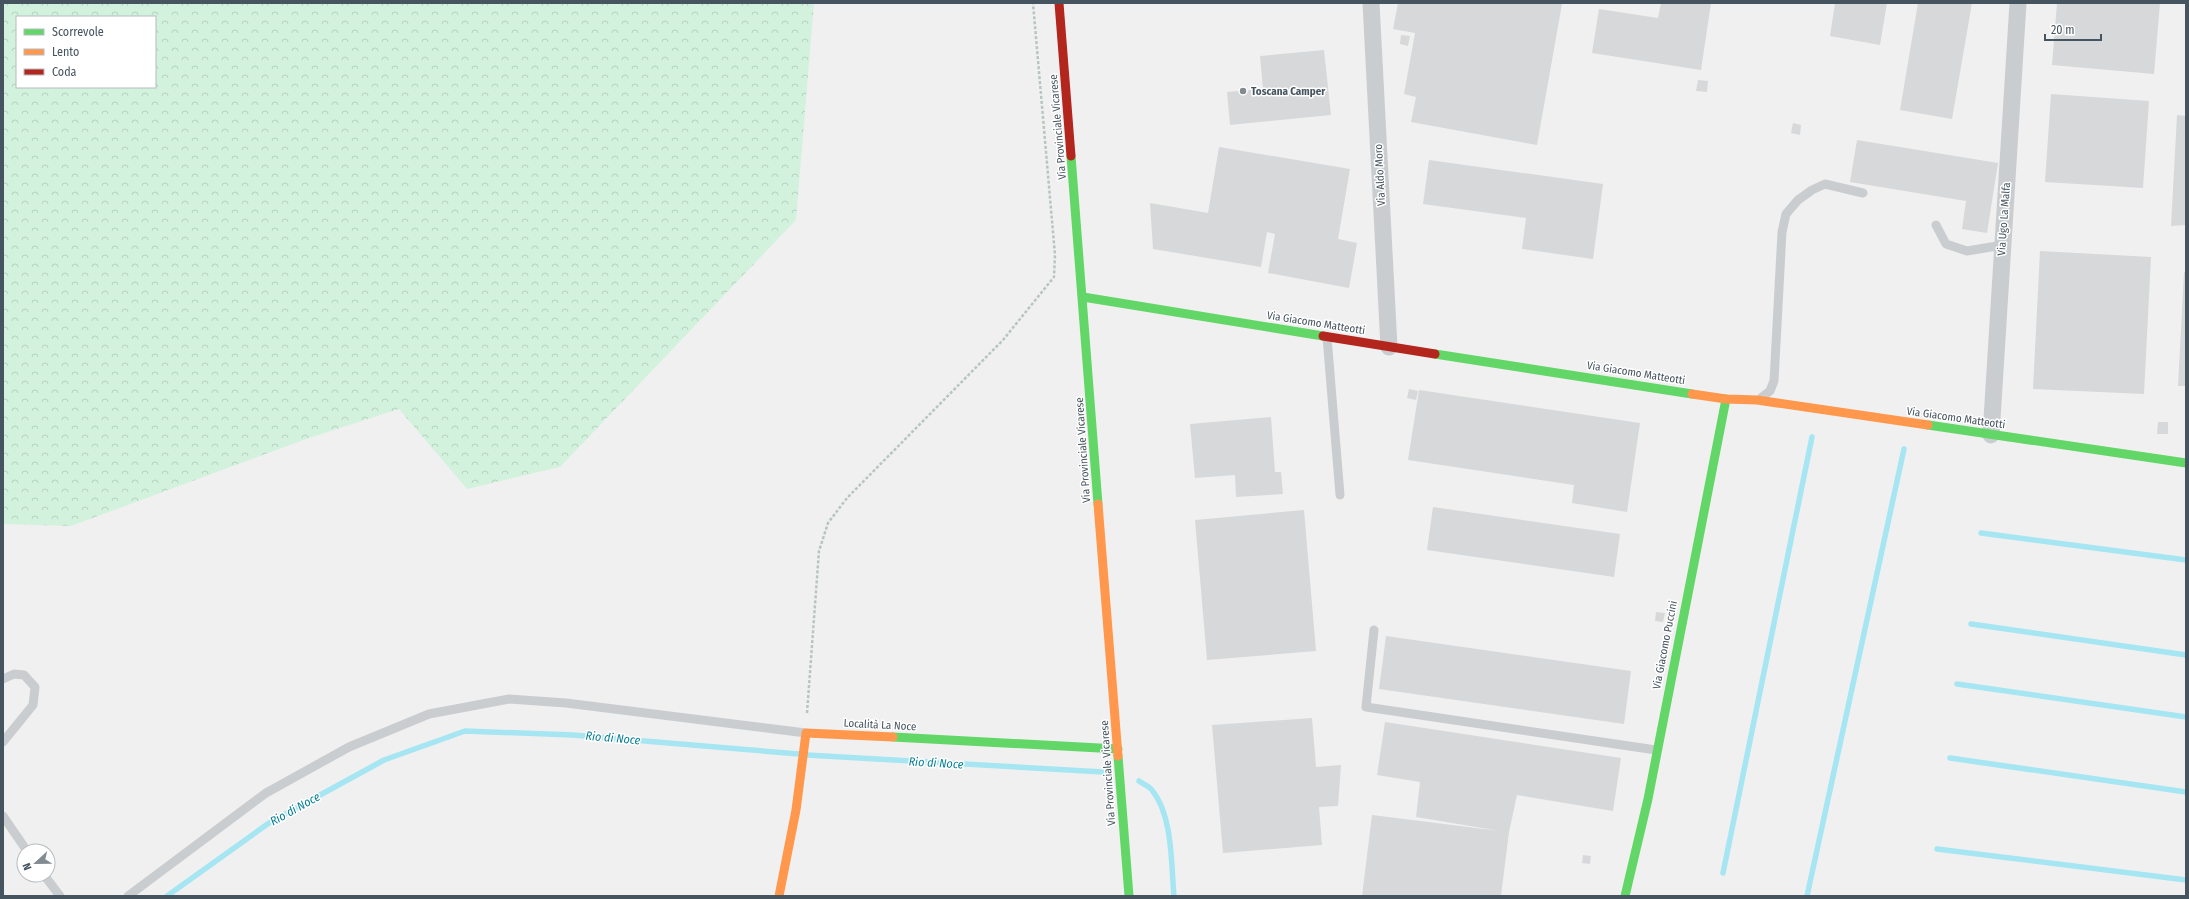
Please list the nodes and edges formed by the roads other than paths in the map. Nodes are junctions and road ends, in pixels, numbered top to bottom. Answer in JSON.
{"nodes":[{"id":1,"x":1059,"y":3,"type":"edge"},
{"id":2,"x":1371,"y":3,"type":"edge"},
{"id":3,"x":2018,"y":3,"type":"edge"},
{"id":4,"x":1863,"y":193,"type":"dead end"},
{"id":5,"x":1936,"y":225,"type":"dead end"},
{"id":6,"x":2003,"y":245,"type":"junction"},
{"id":7,"x":1083,"y":297,"type":"junction"},
{"id":8,"x":1327,"y":337,"type":"junction"},
{"id":9,"x":1389,"y":347,"type":"junction"},
{"id":10,"x":1726,"y":399,"type":"junction"},
{"id":11,"x":1757,"y":400,"type":"junction"},
{"id":12,"x":1991,"y":435,"type":"junction"},
{"id":13,"x":2186,"y":463,"type":"edge"},
{"id":14,"x":1340,"y":494,"type":"dead end"},
{"id":15,"x":1374,"y":630,"type":"dead end"},
{"id":16,"x":3,"y":679,"type":"edge"},
{"id":17,"x":806,"y":733,"type":"junction"},
{"id":18,"x":3,"y":742,"type":"edge"},
{"id":19,"x":1118,"y":749,"type":"junction"},
{"id":20,"x":1656,"y":750,"type":"junction"},
{"id":21,"x":3,"y":816,"type":"edge"},
{"id":22,"x":22,"y":843,"type":"edge"},
{"id":23,"x":50,"y":883,"type":"edge"},
{"id":24,"x":60,"y":896,"type":"edge"},
{"id":25,"x":128,"y":896,"type":"edge"},
{"id":26,"x":779,"y":896,"type":"edge"},
{"id":27,"x":1129,"y":896,"type":"edge"},
{"id":28,"x":1625,"y":896,"type":"edge"}],
"edges":[{"from":1,"to":7,"type":"street","name":"Via Provinciale Vicarese"},
{"from":2,"to":9,"type":"street","name":"Via Aldo Moro"},
{"from":3,"to":6,"type":"street","name":"Via Ugo La Malfa"},
{"from":4,"to":11,"type":"lane"},
{"from":5,"to":6,"type":"lane"},
{"from":6,"to":12,"type":"street","name":"Via Ugo La Malfa"},
{"from":7,"to":8,"type":"street","name":"Via Giacomo Matteotti"},
{"from":7,"to":19,"type":"street","name":"Via Provinciale Vicarese"},
{"from":8,"to":9,"type":"street","name":"Via Giacomo Matteotti"},
{"from":8,"to":14,"type":"lane"},
{"from":9,"to":10,"type":"street","name":"Via Giacomo Matteotti"},
{"from":10,"to":11,"type":"street","name":"Via Giacomo Matteotti"},
{"from":10,"to":20,"type":"street","name":"Via Giacomo Puccini"},
{"from":11,"to":12,"type":"street","name":"Via Giacomo Matteotti"},
{"from":12,"to":13,"type":"street","name":"Via Giacomo Matteotti"},
{"from":15,"to":20,"type":"lane"},
{"from":16,"to":18,"type":"lane"},
{"from":17,"to":19,"type":"street","name":"Località La Noce"},
{"from":17,"to":25,"type":"lane"},
{"from":17,"to":26,"type":"street"},
{"from":19,"to":27,"type":"street","name":"Via Provinciale Vicarese"},
{"from":20,"to":28,"type":"street","name":"Via Giacomo Puccini"},
{"from":21,"to":22,"type":"lane"},
{"from":23,"to":24,"type":"lane"}]}
